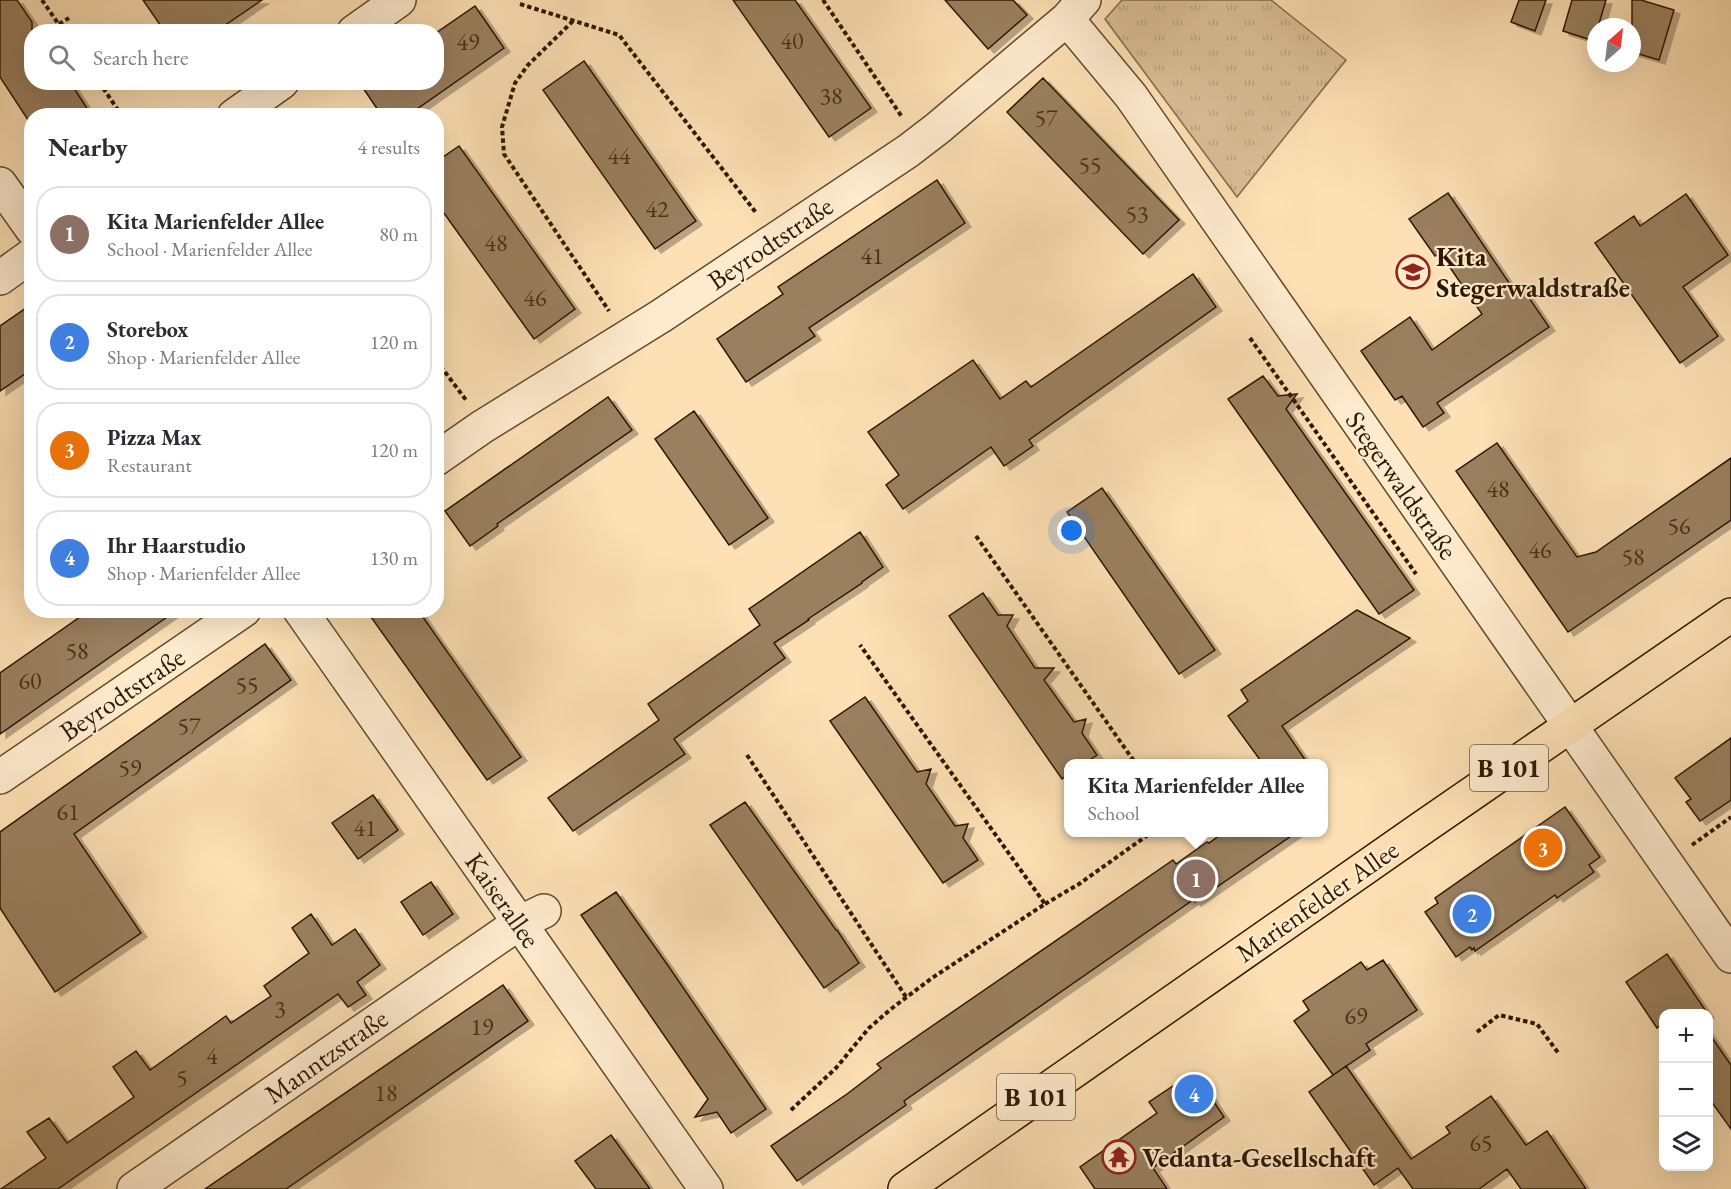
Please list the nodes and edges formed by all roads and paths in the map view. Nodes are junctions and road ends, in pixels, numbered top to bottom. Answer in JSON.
{"nodes":[{"id":1,"x":42,"y":0,"type":"edge"},
{"id":2,"x":399,"y":0,"type":"edge"},
{"id":3,"x":823,"y":0,"type":"edge"},
{"id":4,"x":520,"y":4,"type":"dead end"},
{"id":5,"x":1076,"y":10,"type":"edge"},
{"id":6,"x":69,"y":18,"type":"dead end"},
{"id":7,"x":573,"y":21,"type":"junction"},
{"id":8,"x":59,"y":24,"type":"joint"},
{"id":9,"x":365,"y":24,"type":"edge"},
{"id":10,"x":104,"y":90,"type":"edge"},
{"id":11,"x":271,"y":90,"type":"edge"},
{"id":12,"x":117,"y":108,"type":"edge"},
{"id":13,"x":245,"y":108,"type":"edge"},
{"id":14,"x":902,"y":118,"type":"dead end"},
{"id":15,"x":0,"y":184,"type":"edge"},
{"id":16,"x":24,"y":218,"type":"edge"},
{"id":17,"x":759,"y":218,"type":"dead end"},
{"id":18,"x":24,"y":261,"type":"edge"},
{"id":19,"x":0,"y":278,"type":"edge"},
{"id":20,"x":609,"y":312,"type":"dead end"},
{"id":21,"x":1265,"y":327,"type":"junction"},
{"id":22,"x":444,"y":371,"type":"edge"},
{"id":23,"x":469,"y":404,"type":"dead end"},
{"id":24,"x":444,"y":453,"type":"edge"},
{"id":25,"x":976,"y":536,"type":"dead end"},
{"id":26,"x":1416,"y":574,"type":"dead end"},
{"id":27,"x":1731,"y":615,"type":"edge"},
{"id":28,"x":231,"y":618,"type":"edge"},
{"id":29,"x":306,"y":618,"type":"edge"},
{"id":30,"x":860,"y":645,"type":"dead end"},
{"id":31,"x":1570,"y":726,"type":"junction"},
{"id":32,"x":747,"y":755,"type":"dead end"},
{"id":33,"x":1132,"y":759,"type":"edge"},
{"id":34,"x":0,"y":777,"type":"edge"},
{"id":35,"x":1731,"y":818,"type":"edge"},
{"id":36,"x":1145,"y":837,"type":"edge"},
{"id":37,"x":1688,"y":848,"type":"dead end"},
{"id":38,"x":1045,"y":904,"type":"junction"},
{"id":39,"x":531,"y":917,"type":"junction"},
{"id":40,"x":1731,"y":956,"type":"edge"},
{"id":41,"x":906,"y":997,"type":"junction"},
{"id":42,"x":1477,"y":1032,"type":"dead end"},
{"id":43,"x":1559,"y":1054,"type":"dead end"},
{"id":44,"x":791,"y":1110,"type":"dead end"},
{"id":45,"x":134,"y":1189,"type":"edge"},
{"id":46,"x":706,"y":1189,"type":"edge"},
{"id":47,"x":905,"y":1189,"type":"edge"}],
"edges":[{"from":1,"to":8,"type":"path"},
{"from":2,"to":9,"type":"street"},
{"from":3,"to":14,"type":"path"},
{"from":4,"to":7,"type":"path"},
{"from":5,"to":21,"type":"street","name":"Stegerwaldstraße"},
{"from":5,"to":24,"type":"street","name":"Beyrodtstraße"},
{"from":6,"to":8,"type":"path"},
{"from":7,"to":17,"type":"path"},
{"from":7,"to":20,"type":"path"},
{"from":10,"to":12,"type":"path"},
{"from":11,"to":13,"type":"street"},
{"from":15,"to":16,"type":"street"},
{"from":18,"to":19,"type":"street"},
{"from":21,"to":26,"type":"path"},
{"from":21,"to":31,"type":"street","name":"Stegerwaldstraße"},
{"from":22,"to":23,"type":"path"},
{"from":25,"to":33,"type":"path"},
{"from":27,"to":31,"type":"main road","name":"Marienfelder Allee","number":"B 101"},
{"from":28,"to":34,"type":"street","name":"Beyrodtstraße"},
{"from":29,"to":39,"type":"street","name":"Kaiserallee"},
{"from":30,"to":38,"type":"path"},
{"from":31,"to":40,"type":"street","name":"Stegerwaldstraße"},
{"from":31,"to":47,"type":"main road","name":"Marienfelder Allee","number":"B 101"},
{"from":32,"to":41,"type":"path"},
{"from":35,"to":37,"type":"path"},
{"from":36,"to":38,"type":"path"},
{"from":38,"to":41,"type":"path"},
{"from":39,"to":45,"type":"street","name":"Manntzstraße"},
{"from":39,"to":46,"type":"street","name":"Kaiserallee"},
{"from":41,"to":44,"type":"path"},
{"from":42,"to":43,"type":"path"}]}
